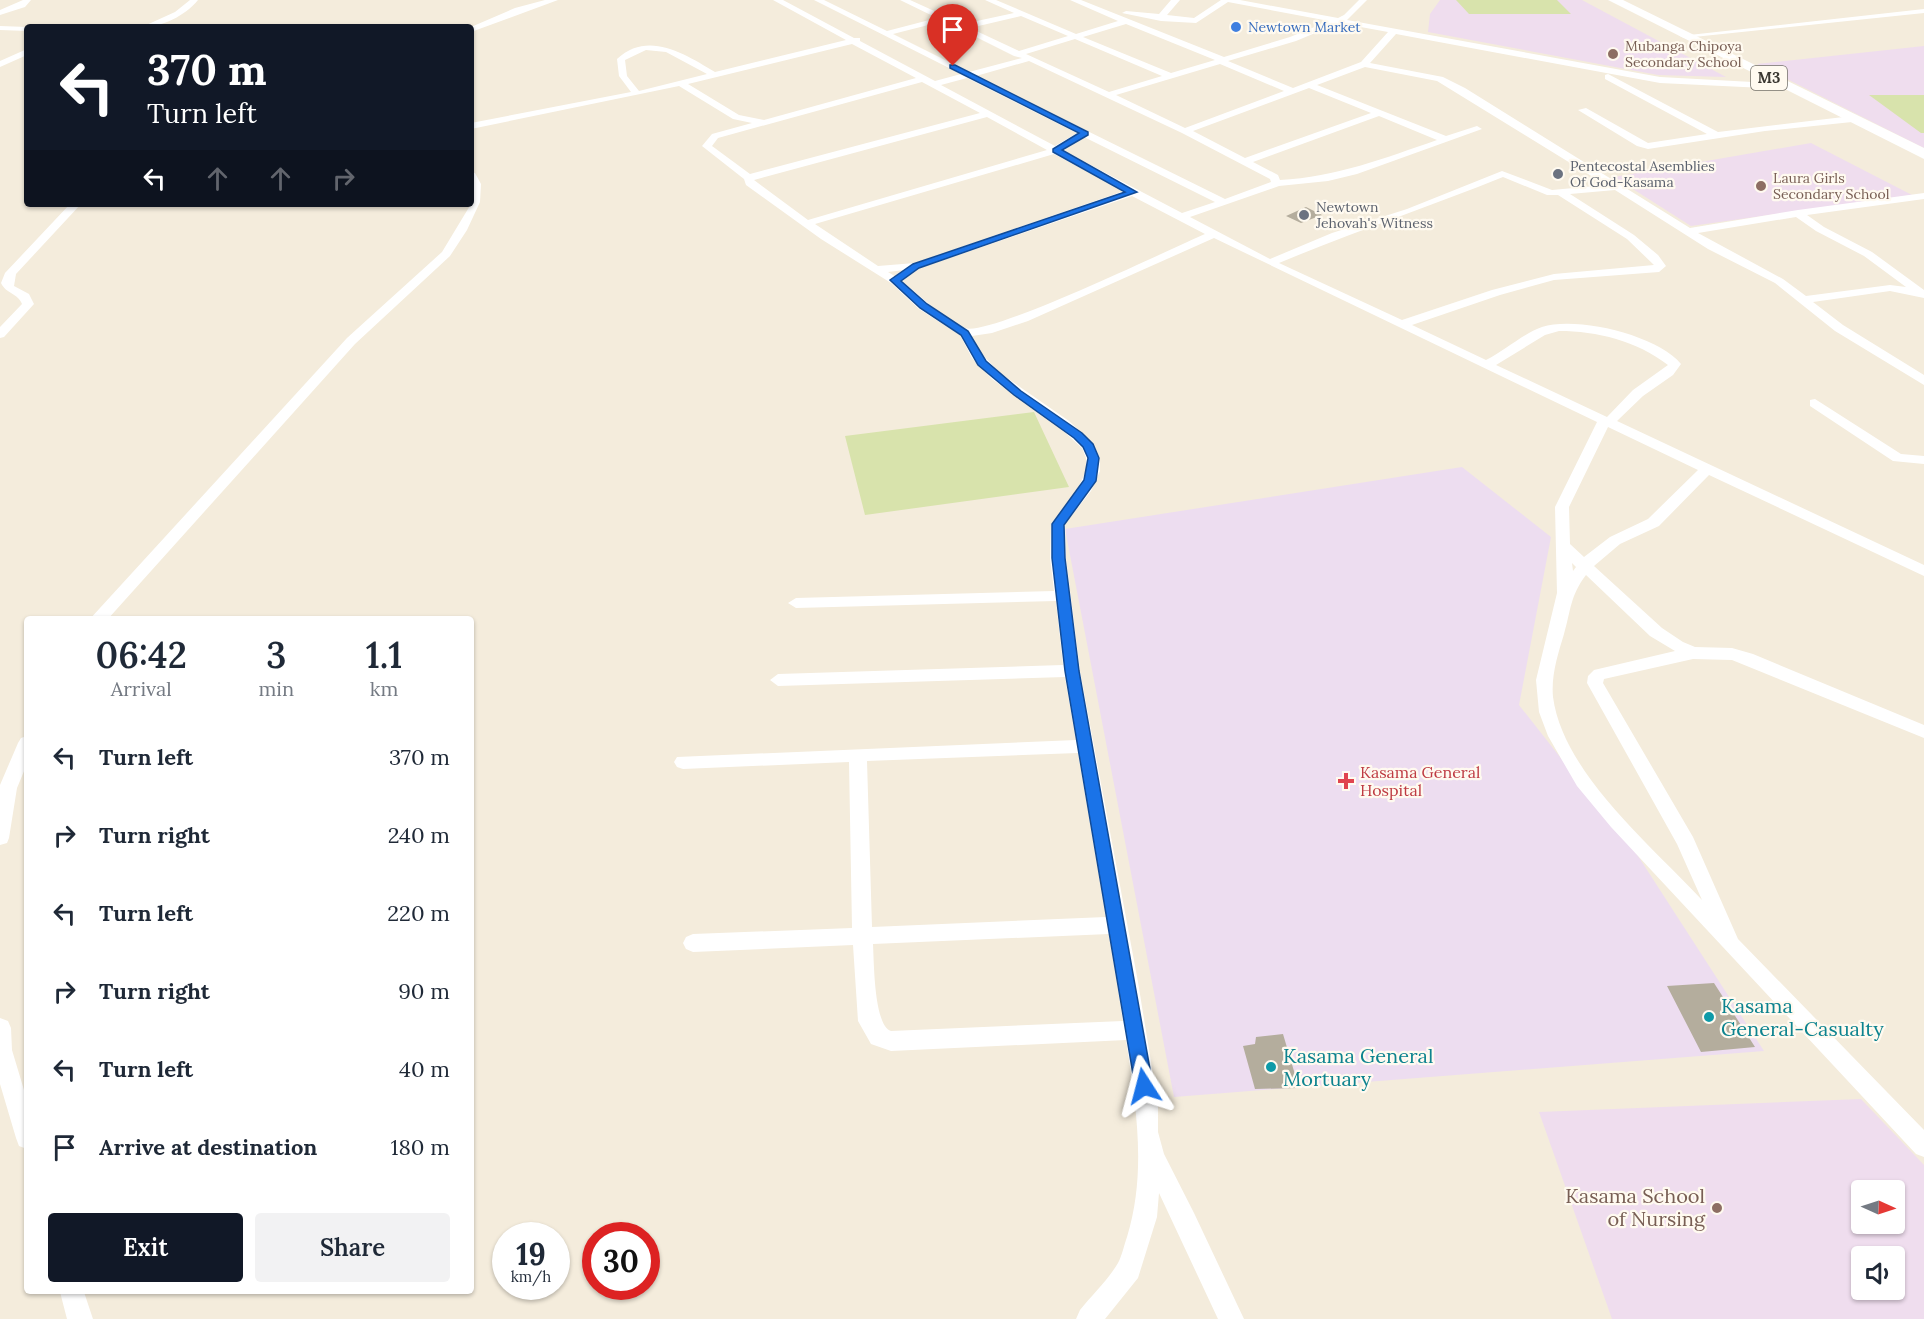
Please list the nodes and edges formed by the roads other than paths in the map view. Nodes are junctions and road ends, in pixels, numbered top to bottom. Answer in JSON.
{"nodes":[{"id":1,"x":27,"y":0,"type":"edge"},
{"id":2,"x":194,"y":0,"type":"edge"},
{"id":3,"x":512,"y":0,"type":"edge"},
{"id":4,"x":554,"y":0,"type":"edge"},
{"id":5,"x":777,"y":0,"type":"edge"},
{"id":6,"x":839,"y":0,"type":"edge"},
{"id":7,"x":927,"y":0,"type":"edge"},
{"id":8,"x":989,"y":0,"type":"edge"},
{"id":9,"x":1074,"y":0,"type":"edge"},
{"id":10,"x":1176,"y":0,"type":"edge"},
{"id":11,"x":1226,"y":0,"type":"edge"},
{"id":12,"x":1363,"y":0,"type":"edge"},
{"id":13,"x":1614,"y":0,"type":"edge"},
{"id":14,"x":821,"y":2,"type":"edge"},
{"id":15,"x":908,"y":2,"type":"edge"},
{"id":16,"x":1098,"y":9,"type":"junction"},
{"id":17,"x":518,"y":10,"type":"junction"},
{"id":18,"x":795,"y":10,"type":"junction"},
{"id":19,"x":1924,"y":11,"type":"edge"},
{"id":20,"x":0,"y":13,"type":"edge"},
{"id":21,"x":1022,"y":14,"type":"junction"},
{"id":22,"x":944,"y":19,"type":"junction"},
{"id":23,"x":1165,"y":19,"type":"junction"},
{"id":24,"x":1335,"y":20,"type":"junction"},
{"id":25,"x":1127,"y":22,"type":"junction"},
{"id":26,"x":152,"y":24,"type":"edge"},
{"id":27,"x":961,"y":27,"type":"junction"},
{"id":28,"x":0,"y":28,"type":"edge"},
{"id":29,"x":24,"y":29,"type":"edge"},
{"id":30,"x":474,"y":29,"type":"edge"},
{"id":31,"x":1395,"y":30,"type":"junction"},
{"id":32,"x":885,"y":34,"type":"junction"},
{"id":33,"x":874,"y":36,"type":"dead end"},
{"id":34,"x":1074,"y":36,"type":"junction"},
{"id":35,"x":1684,"y":36,"type":"junction"},
{"id":36,"x":858,"y":40,"type":"junction"},
{"id":37,"x":9,"y":49,"type":"dead end"},
{"id":38,"x":24,"y":52,"type":"edge"},
{"id":39,"x":24,"y":53,"type":"edge"},
{"id":40,"x":1017,"y":54,"type":"junction"},
{"id":41,"x":1028,"y":59,"type":"junction"},
{"id":42,"x":1222,"y":61,"type":"junction"},
{"id":43,"x":0,"y":64,"type":"edge"},
{"id":44,"x":1364,"y":64,"type":"junction"},
{"id":45,"x":1590,"y":67,"type":"junction"},
{"id":46,"x":714,"y":75,"type":"junction"},
{"id":47,"x":968,"y":75,"type":"junction"},
{"id":48,"x":1170,"y":76,"type":"junction"},
{"id":49,"x":923,"y":79,"type":"junction"},
{"id":50,"x":682,"y":84,"type":"junction"},
{"id":51,"x":935,"y":84,"type":"junction"},
{"id":52,"x":1307,"y":84,"type":"junction"},
{"id":53,"x":1786,"y":86,"type":"junction"},
{"id":54,"x":1293,"y":91,"type":"junction"},
{"id":55,"x":637,"y":94,"type":"junction"},
{"id":56,"x":1108,"y":95,"type":"junction"},
{"id":57,"x":1039,"y":110,"type":"junction"},
{"id":58,"x":1583,"y":110,"type":"dead end"},
{"id":59,"x":1380,"y":113,"type":"junction"},
{"id":60,"x":988,"y":114,"type":"junction"},
{"id":61,"x":736,"y":117,"type":"junction"},
{"id":62,"x":1852,"y":119,"type":"junction"},
{"id":63,"x":765,"y":123,"type":"junction"},
{"id":64,"x":474,"y":125,"type":"edge"},
{"id":65,"x":1477,"y":129,"type":"dead end"},
{"id":66,"x":736,"y":131,"type":"junction"},
{"id":67,"x":1185,"y":131,"type":"junction"},
{"id":68,"x":1085,"y":133,"type":"junction"},
{"id":69,"x":1718,"y":136,"type":"junction"},
{"id":70,"x":1444,"y":139,"type":"junction"},
{"id":71,"x":1056,"y":150,"type":"junction"},
{"id":72,"x":1924,"y":154,"type":"edge"},
{"id":73,"x":1246,"y":161,"type":"junction"},
{"id":74,"x":748,"y":178,"type":"junction"},
{"id":75,"x":474,"y":180,"type":"edge"},
{"id":76,"x":1276,"y":183,"type":"junction"},
{"id":77,"x":1618,"y":187,"type":"junction"},
{"id":78,"x":1132,"y":192,"type":"junction"},
{"id":79,"x":1561,"y":193,"type":"junction"},
{"id":80,"x":1924,"y":196,"type":"edge"},
{"id":81,"x":1225,"y":203,"type":"junction"},
{"id":82,"x":474,"y":204,"type":"edge"},
{"id":83,"x":73,"y":207,"type":"edge"},
{"id":84,"x":473,"y":207,"type":"edge"},
{"id":85,"x":1798,"y":213,"type":"junction"},
{"id":86,"x":1181,"y":217,"type":"junction"},
{"id":87,"x":808,"y":223,"type":"junction"},
{"id":88,"x":1687,"y":232,"type":"junction"},
{"id":89,"x":1214,"y":234,"type":"junction"},
{"id":90,"x":1270,"y":263,"type":"junction"},
{"id":91,"x":916,"y":266,"type":"junction"},
{"id":92,"x":878,"y":269,"type":"junction"},
{"id":93,"x":895,"y":280,"type":"junction"},
{"id":94,"x":1923,"y":294,"type":"edge"},
{"id":95,"x":1804,"y":300,"type":"junction"},
{"id":96,"x":1400,"y":325,"type":"junction"},
{"id":97,"x":0,"y":334,"type":"edge"},
{"id":98,"x":968,"y":338,"type":"junction"},
{"id":99,"x":1485,"y":365,"type":"junction"},
{"id":100,"x":1924,"y":381,"type":"edge"},
{"id":101,"x":1815,"y":403,"type":"dead end"},
{"id":102,"x":1606,"y":422,"type":"junction"},
{"id":103,"x":1924,"y":460,"type":"edge"},
{"id":104,"x":1707,"y":470,"type":"junction"},
{"id":105,"x":1562,"y":545,"type":"junction"},
{"id":106,"x":1586,"y":565,"type":"junction"},
{"id":107,"x":1924,"y":570,"type":"edge"},
{"id":108,"x":1566,"y":591,"type":"junction"},
{"id":109,"x":1062,"y":597,"type":"junction"},
{"id":110,"x":796,"y":603,"type":"dead end"},
{"id":111,"x":101,"y":616,"type":"edge"},
{"id":112,"x":1693,"y":653,"type":"junction"},
{"id":113,"x":1072,"y":671,"type":"junction"},
{"id":114,"x":778,"y":680,"type":"dead end"},
{"id":115,"x":1924,"y":732,"type":"edge"},
{"id":116,"x":1087,"y":746,"type":"junction"},
{"id":117,"x":24,"y":750,"type":"edge"},
{"id":118,"x":858,"y":755,"type":"junction"},
{"id":119,"x":683,"y":762,"type":"dead end"},
{"id":120,"x":0,"y":838,"type":"edge"},
{"id":121,"x":1118,"y":925,"type":"junction"},
{"id":122,"x":862,"y":934,"type":"junction"},
{"id":123,"x":693,"y":943,"type":"dead end"},
{"id":124,"x":1736,"y":951,"type":"junction"},
{"id":125,"x":0,"y":1028,"type":"edge"},
{"id":126,"x":1135,"y":1030,"type":"junction"},
{"id":127,"x":24,"y":1127,"type":"edge"},
{"id":128,"x":1924,"y":1146,"type":"edge"},
{"id":129,"x":1151,"y":1151,"type":"junction"},
{"id":130,"x":73,"y":1294,"type":"edge"},
{"id":131,"x":80,"y":1319,"type":"edge"},
{"id":132,"x":1089,"y":1319,"type":"edge"},
{"id":133,"x":1231,"y":1319,"type":"edge"}],
"edges":[{"from":1,"to":20,"type":"street"},
{"from":2,"to":26,"type":"street"},
{"from":3,"to":17,"type":"street"},
{"from":4,"to":17,"type":"street"},
{"from":5,"to":18,"type":"street"},
{"from":6,"to":14,"type":"street"},
{"from":7,"to":15,"type":"street"},
{"from":8,"to":21,"type":"street"},
{"from":9,"to":16,"type":"street"},
{"from":10,"to":23,"type":"street"},
{"from":11,"to":23,"type":"street"},
{"from":11,"to":24,"type":"street"},
{"from":12,"to":24,"type":"street"},
{"from":13,"to":35,"type":"main road","number":"M3"},
{"from":14,"to":18,"type":"street"},
{"from":14,"to":32,"type":"street"},
{"from":15,"to":22,"type":"street"},
{"from":16,"to":23,"type":"street"},
{"from":16,"to":25,"type":"street"},
{"from":17,"to":30,"type":"street"},
{"from":18,"to":36,"type":"street"},
{"from":19,"to":35,"type":"street"},
{"from":21,"to":27,"type":"street"},
{"from":21,"to":34,"type":"street"},
{"from":22,"to":27,"type":"street"},
{"from":22,"to":32,"type":"street"},
{"from":23,"to":25,"type":"street"},
{"from":24,"to":31,"type":"street"},
{"from":24,"to":42,"type":"street"},
{"from":25,"to":34,"type":"street"},
{"from":25,"to":42,"type":"street"},
{"from":27,"to":40,"type":"street"},
{"from":28,"to":29,"type":"street"},
{"from":31,"to":44,"type":"street"},
{"from":31,"to":45,"type":"street"},
{"from":32,"to":33,"type":"street"},
{"from":32,"to":47,"type":"street"},
{"from":34,"to":40,"type":"street"},
{"from":34,"to":48,"type":"street"},
{"from":35,"to":53,"type":"main road","number":"M3"},
{"from":36,"to":46,"type":"street"},
{"from":36,"to":49,"type":"street"},
{"from":37,"to":38,"type":"street"},
{"from":39,"to":43,"type":"street"},
{"from":40,"to":41,"type":"street"},
{"from":41,"to":47,"type":"street"},
{"from":41,"to":56,"type":"street"},
{"from":42,"to":48,"type":"street"},
{"from":42,"to":54,"type":"street"},
{"from":44,"to":52,"type":"street"},
{"from":44,"to":77,"type":"street"},
{"from":45,"to":53,"type":"street"},
{"from":45,"to":69,"type":"street"},
{"from":46,"to":50,"type":"street"},
{"from":46,"to":55,"type":"street"},
{"from":47,"to":51,"type":"street"},
{"from":47,"to":57,"type":"street"},
{"from":48,"to":56,"type":"street"},
{"from":49,"to":51,"type":"street"},
{"from":49,"to":63,"type":"street"},
{"from":50,"to":55,"type":"street"},
{"from":50,"to":61,"type":"street"},
{"from":51,"to":60,"type":"street"},
{"from":52,"to":54,"type":"street"},
{"from":52,"to":59,"type":"street"},
{"from":53,"to":62,"type":"main road","number":"M3"},
{"from":54,"to":67,"type":"street"},
{"from":55,"to":64,"type":"street"},
{"from":56,"to":67,"type":"street"},
{"from":57,"to":60,"type":"street"},
{"from":57,"to":68,"type":"street"},
{"from":58,"to":69,"type":"street"},
{"from":59,"to":70,"type":"street"},
{"from":59,"to":73,"type":"street"},
{"from":60,"to":71,"type":"street"},
{"from":60,"to":74,"type":"street"},
{"from":61,"to":63,"type":"street"},
{"from":61,"to":66,"type":"street"},
{"from":62,"to":69,"type":"street"},
{"from":62,"to":72,"type":"main road","number":"M3"},
{"from":63,"to":66,"type":"street"},
{"from":65,"to":70,"type":"street"},
{"from":66,"to":74,"type":"street"},
{"from":67,"to":73,"type":"street"},
{"from":68,"to":71,"type":"street"},
{"from":68,"to":81,"type":"street"},
{"from":70,"to":76,"type":"street"},
{"from":71,"to":78,"type":"street"},
{"from":71,"to":87,"type":"street"},
{"from":73,"to":76,"type":"street"},
{"from":74,"to":87,"type":"street"},
{"from":75,"to":82,"type":"street"},
{"from":76,"to":81,"type":"street"},
{"from":77,"to":79,"type":"street"},
{"from":77,"to":88,"type":"street"},
{"from":78,"to":86,"type":"street"},
{"from":78,"to":91,"type":"street"},
{"from":79,"to":90,"type":"street"},
{"from":79,"to":96,"type":"street"},
{"from":80,"to":85,"type":"street"},
{"from":81,"to":86,"type":"street"},
{"from":83,"to":97,"type":"street"},
{"from":84,"to":111,"type":"street"},
{"from":85,"to":88,"type":"street"},
{"from":85,"to":94,"type":"street"},
{"from":86,"to":89,"type":"street"},
{"from":87,"to":92,"type":"street"},
{"from":88,"to":95,"type":"street"},
{"from":89,"to":90,"type":"street"},
{"from":89,"to":98,"type":"street"},
{"from":90,"to":96,"type":"street"},
{"from":91,"to":92,"type":"street"},
{"from":91,"to":93,"type":"street"},
{"from":92,"to":93,"type":"street"},
{"from":93,"to":98,"type":"street"},
{"from":94,"to":95,"type":"street"},
{"from":95,"to":100,"type":"street"},
{"from":96,"to":99,"type":"street"},
{"from":98,"to":109,"type":"street"},
{"from":99,"to":102,"type":"street"},
{"from":99,"to":102,"type":"street"},
{"from":101,"to":103,"type":"street"},
{"from":102,"to":104,"type":"street"},
{"from":102,"to":105,"type":"street"},
{"from":104,"to":106,"type":"street"},
{"from":104,"to":107,"type":"street"},
{"from":105,"to":106,"type":"street"},
{"from":105,"to":108,"type":"street"},
{"from":106,"to":108,"type":"street"},
{"from":106,"to":112,"type":"street"},
{"from":108,"to":124,"type":"street"},
{"from":109,"to":110,"type":"street"},
{"from":109,"to":113,"type":"street"},
{"from":112,"to":115,"type":"street"},
{"from":112,"to":124,"type":"street"},
{"from":113,"to":114,"type":"street"},
{"from":113,"to":116,"type":"street"},
{"from":116,"to":118,"type":"street"},
{"from":116,"to":121,"type":"street"},
{"from":117,"to":120,"type":"street"},
{"from":118,"to":119,"type":"street"},
{"from":118,"to":122,"type":"street"},
{"from":121,"to":122,"type":"street"},
{"from":121,"to":126,"type":"street"},
{"from":122,"to":123,"type":"street"},
{"from":122,"to":126,"type":"street"},
{"from":124,"to":128,"type":"street"},
{"from":125,"to":127,"type":"street"},
{"from":126,"to":129,"type":"street"},
{"from":129,"to":132,"type":"street"},
{"from":129,"to":133,"type":"street"},
{"from":130,"to":131,"type":"street"}]}
